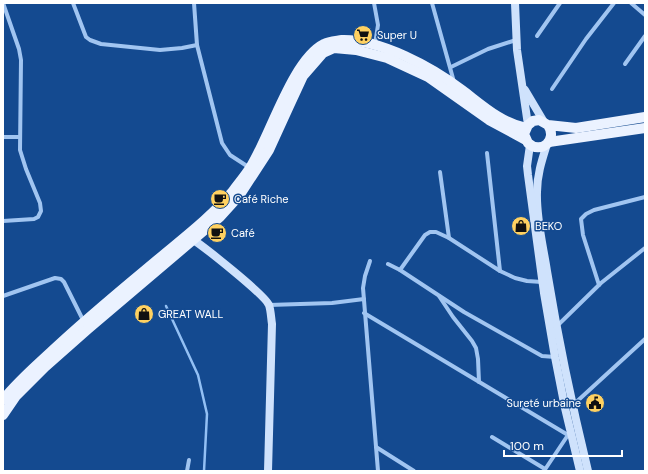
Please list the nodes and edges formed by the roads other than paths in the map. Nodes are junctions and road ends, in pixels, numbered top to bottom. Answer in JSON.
{"nodes":[{"id":1,"x":3,"y":3,"type":"edge"},
{"id":2,"x":73,"y":3,"type":"edge"},
{"id":3,"x":194,"y":3,"type":"edge"},
{"id":4,"x":374,"y":3,"type":"edge"},
{"id":5,"x":432,"y":3,"type":"edge"},
{"id":6,"x":515,"y":3,"type":"edge"},
{"id":7,"x":560,"y":3,"type":"edge"},
{"id":8,"x":614,"y":3,"type":"edge"},
{"id":9,"x":631,"y":3,"type":"edge"},
{"id":10,"x":645,"y":15,"type":"edge"},
{"id":11,"x":537,"y":36,"type":"dead end"},
{"id":12,"x":645,"y":36,"type":"edge"},
{"id":13,"x":517,"y":39,"type":"junction"},
{"id":14,"x":375,"y":44,"type":"junction"},
{"id":15,"x":197,"y":45,"type":"junction"},
{"id":16,"x":625,"y":64,"type":"dead end"},
{"id":17,"x":451,"y":67,"type":"junction"},
{"id":18,"x":455,"y":84,"type":"junction"},
{"id":19,"x":523,"y":88,"type":"junction"},
{"id":20,"x":552,"y":89,"type":"dead end"},
{"id":21,"x":645,"y":117,"type":"edge"},
{"id":22,"x":546,"y":123,"type":"junction"},
{"id":23,"x":527,"y":126,"type":"junction"},
{"id":24,"x":645,"y":128,"type":"edge"},
{"id":25,"x":3,"y":137,"type":"edge"},
{"id":26,"x":20,"y":137,"type":"junction"},
{"id":27,"x":528,"y":143,"type":"junction"},
{"id":28,"x":548,"y":143,"type":"junction"},
{"id":29,"x":487,"y":153,"type":"dead end"},
{"id":30,"x":250,"y":168,"type":"junction"},
{"id":31,"x":440,"y":172,"type":"dead end"},
{"id":32,"x":645,"y":197,"type":"edge"},
{"id":33,"x":3,"y":221,"type":"edge"},
{"id":34,"x":190,"y":238,"type":"junction"},
{"id":35,"x":449,"y":238,"type":"junction"},
{"id":36,"x":645,"y":248,"type":"edge"},
{"id":37,"x":175,"y":250,"type":"junction"},
{"id":38,"x":370,"y":261,"type":"dead end"},
{"id":39,"x":388,"y":264,"type":"dead end"},
{"id":40,"x":400,"y":270,"type":"junction"},
{"id":41,"x":500,"y":271,"type":"junction"},
{"id":42,"x":542,"y":282,"type":"junction"},
{"id":43,"x":599,"y":285,"type":"junction"},
{"id":44,"x":439,"y":295,"type":"junction"},
{"id":45,"x":3,"y":296,"type":"edge"},
{"id":46,"x":364,"y":299,"type":"junction"},
{"id":47,"x":269,"y":305,"type":"junction"},
{"id":48,"x":364,"y":313,"type":"junction"},
{"id":49,"x":84,"y":322,"type":"junction"},
{"id":50,"x":556,"y":326,"type":"junction"},
{"id":51,"x":645,"y":339,"type":"edge"},
{"id":52,"x":555,"y":357,"type":"junction"},
{"id":53,"x":479,"y":382,"type":"junction"},
{"id":54,"x":3,"y":400,"type":"edge"},
{"id":55,"x":568,"y":407,"type":"junction"},
{"id":56,"x":3,"y":414,"type":"edge"},
{"id":57,"x":569,"y":434,"type":"junction"},
{"id":58,"x":492,"y":437,"type":"dead end"},
{"id":59,"x":376,"y":447,"type":"junction"},
{"id":60,"x":190,"y":460,"type":"dead end"},
{"id":61,"x":545,"y":470,"type":"edge"},
{"id":62,"x":187,"y":471,"type":"edge"},
{"id":63,"x":268,"y":471,"type":"edge"},
{"id":64,"x":378,"y":471,"type":"edge"},
{"id":65,"x":414,"y":471,"type":"edge"},
{"id":66,"x":580,"y":471,"type":"edge"},
{"id":67,"x":588,"y":471,"type":"edge"}],
"edges":[{"from":1,"to":26,"type":"street"},
{"from":2,"to":15,"type":"street"},
{"from":3,"to":15,"type":"street"},
{"from":4,"to":14,"type":"street"},
{"from":5,"to":17,"type":"street"},
{"from":6,"to":13,"type":"main road"},
{"from":7,"to":11,"type":"street"},
{"from":8,"to":20,"type":"street"},
{"from":9,"to":10,"type":"street"},
{"from":12,"to":16,"type":"street"},
{"from":13,"to":17,"type":"street"},
{"from":13,"to":19,"type":"main road"},
{"from":14,"to":18,"type":"main road"},
{"from":14,"to":30,"type":"main road"},
{"from":15,"to":30,"type":"street"},
{"from":17,"to":18,"type":"street"},
{"from":18,"to":23,"type":"main road"},
{"from":19,"to":22,"type":"main road"},
{"from":19,"to":23,"type":"main road"},
{"from":21,"to":22,"type":"main road"},
{"from":22,"to":23,"type":"main road"},
{"from":22,"to":28,"type":"main road"},
{"from":23,"to":27,"type":"main road"},
{"from":24,"to":28,"type":"main road"},
{"from":25,"to":26,"type":"street"},
{"from":26,"to":33,"type":"street"},
{"from":27,"to":28,"type":"main road"},
{"from":27,"to":34,"type":"main road"},
{"from":27,"to":42,"type":"main road"},
{"from":28,"to":50,"type":"main road"},
{"from":29,"to":41,"type":"street"},
{"from":30,"to":34,"type":"main road"},
{"from":31,"to":35,"type":"street"},
{"from":32,"to":43,"type":"street"},
{"from":34,"to":37,"type":"main road"},
{"from":34,"to":47,"type":"main road"},
{"from":35,"to":40,"type":"street"},
{"from":35,"to":41,"type":"street"},
{"from":36,"to":43,"type":"street"},
{"from":37,"to":49,"type":"main road"},
{"from":37,"to":56,"type":"main road"},
{"from":38,"to":46,"type":"street"},
{"from":39,"to":40,"type":"street"},
{"from":40,"to":44,"type":"street"},
{"from":41,"to":42,"type":"street"},
{"from":42,"to":52,"type":"main road"},
{"from":43,"to":50,"type":"street"},
{"from":44,"to":52,"type":"street"},
{"from":44,"to":53,"type":"street"},
{"from":45,"to":49,"type":"street"},
{"from":46,"to":47,"type":"street"},
{"from":46,"to":48,"type":"street"},
{"from":47,"to":63,"type":"main road"},
{"from":48,"to":53,"type":"street"},
{"from":48,"to":59,"type":"street"},
{"from":49,"to":54,"type":"main road"},
{"from":50,"to":55,"type":"main road"},
{"from":51,"to":55,"type":"street"},
{"from":52,"to":55,"type":"main road"},
{"from":53,"to":57,"type":"street"},
{"from":55,"to":57,"type":"main road"},
{"from":55,"to":67,"type":"main road"},
{"from":57,"to":61,"type":"street"},
{"from":57,"to":66,"type":"main road"},
{"from":58,"to":61,"type":"street"},
{"from":59,"to":64,"type":"street"},
{"from":59,"to":65,"type":"street"},
{"from":60,"to":62,"type":"street"}]}
